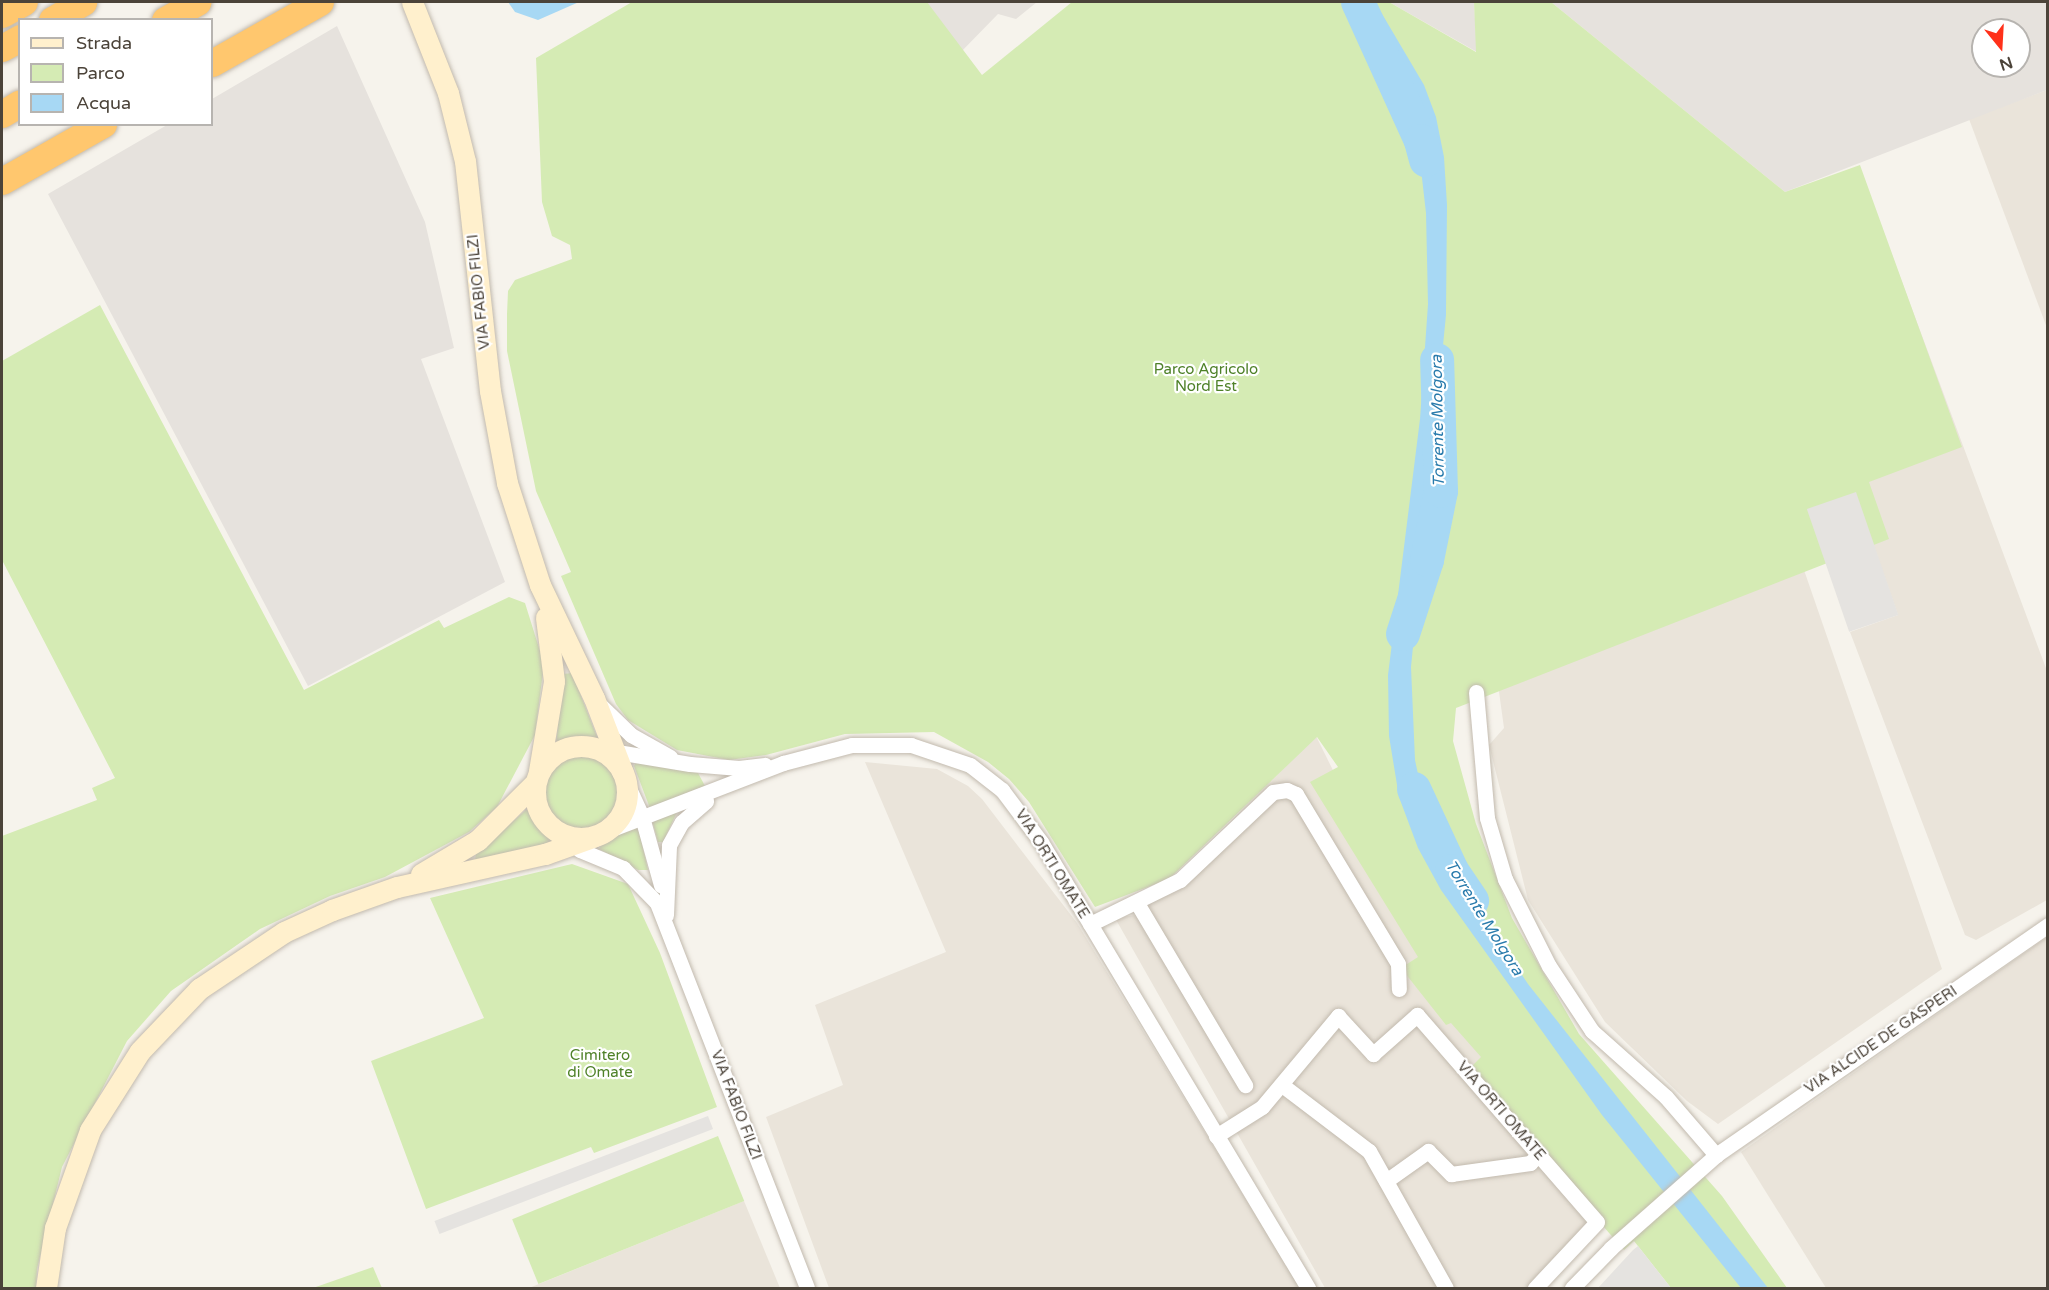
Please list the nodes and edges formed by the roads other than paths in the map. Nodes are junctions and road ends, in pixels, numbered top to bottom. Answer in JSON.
{"nodes":[{"id":1,"x":24,"y":2,"type":"edge"},
{"id":2,"x":83,"y":2,"type":"edge"},
{"id":3,"x":197,"y":2,"type":"edge"},
{"id":4,"x":320,"y":2,"type":"edge"},
{"id":5,"x":412,"y":2,"type":"edge"},
{"id":6,"x":2,"y":14,"type":"edge"},
{"id":7,"x":55,"y":18,"type":"edge"},
{"id":8,"x":169,"y":18,"type":"edge"},
{"id":9,"x":18,"y":39,"type":"edge"},
{"id":10,"x":2,"y":48,"type":"edge"},
{"id":11,"x":213,"y":62,"type":"edge"},
{"id":12,"x":18,"y":104,"type":"edge"},
{"id":13,"x":2,"y":114,"type":"edge"},
{"id":14,"x":100,"y":126,"type":"edge"},
{"id":15,"x":2,"y":182,"type":"edge"},
{"id":16,"x":540,"y":585,"type":"junction"},
{"id":17,"x":1476,"y":692,"type":"dead end"},
{"id":18,"x":594,"y":698,"type":"junction"},
{"id":19,"x":593,"y":748,"type":"junction"},
{"id":20,"x":615,"y":752,"type":"junction"},
{"id":21,"x":783,"y":763,"type":"junction"},
{"id":22,"x":690,"y":764,"type":"junction"},
{"id":23,"x":625,"y":777,"type":"junction"},
{"id":24,"x":537,"y":779,"type":"junction"},
{"id":25,"x":734,"y":784,"type":"junction"},
{"id":26,"x":642,"y":817,"type":"junction"},
{"id":27,"x":554,"y":831,"type":"junction"},
{"id":28,"x":599,"y":835,"type":"junction"},
{"id":29,"x":572,"y":845,"type":"junction"},
{"id":30,"x":397,"y":887,"type":"junction"},
{"id":31,"x":665,"y":903,"type":"junction"},
{"id":32,"x":1137,"y":903,"type":"junction"},
{"id":33,"x":666,"y":921,"type":"junction"},
{"id":34,"x":1090,"y":924,"type":"junction"},
{"id":35,"x":2048,"y":925,"type":"edge"},
{"id":36,"x":1399,"y":989,"type":"dead end"},
{"id":37,"x":1245,"y":1085,"type":"dead end"},
{"id":38,"x":1282,"y":1085,"type":"junction"},
{"id":39,"x":1216,"y":1136,"type":"junction"},
{"id":40,"x":1539,"y":1154,"type":"junction"},
{"id":41,"x":1716,"y":1155,"type":"junction"},
{"id":42,"x":1386,"y":1181,"type":"junction"},
{"id":43,"x":46,"y":1288,"type":"edge"},
{"id":44,"x":807,"y":1288,"type":"edge"},
{"id":45,"x":1308,"y":1288,"type":"edge"},
{"id":46,"x":1446,"y":1288,"type":"edge"},
{"id":47,"x":1535,"y":1288,"type":"edge"},
{"id":48,"x":1572,"y":1288,"type":"edge"}],
"edges":[{"from":1,"to":6,"type":"highway"},
{"from":2,"to":7,"type":"highway"},
{"from":3,"to":8,"type":"highway"},
{"from":4,"to":11,"type":"highway"},
{"from":5,"to":16,"type":"street","name":"VIA FABIO FILZI"},
{"from":9,"to":10,"type":"highway"},
{"from":12,"to":13,"type":"highway"},
{"from":14,"to":15,"type":"highway"},
{"from":16,"to":18,"type":"street","name":"VIA FABIO FILZI"},
{"from":16,"to":24,"type":"street","name":"VIA FABIO FILZI"},
{"from":17,"to":41,"type":"street"},
{"from":18,"to":20,"type":"street","name":"VIA FABIO FILZI"},
{"from":18,"to":22,"type":"street","name":"VIA ORTI OMATE"},
{"from":19,"to":20,"type":"street","name":"VIA ORTI OMATE"},
{"from":19,"to":23,"type":"street"},
{"from":19,"to":24,"type":"street"},
{"from":20,"to":22,"type":"street","name":"VIA ORTI OMATE"},
{"from":20,"to":23,"type":"street","name":"VIA FABIO FILZI"},
{"from":21,"to":22,"type":"street","name":"VIA ORTI OMATE"},
{"from":21,"to":25,"type":"street","name":"VIA ORTI OMATE"},
{"from":21,"to":34,"type":"street","name":"VIA ORTI OMATE"},
{"from":23,"to":26,"type":"street","name":"VIA FABIO FILZI"},
{"from":23,"to":28,"type":"street"},
{"from":24,"to":27,"type":"street"},
{"from":24,"to":30,"type":"street"},
{"from":25,"to":26,"type":"street","name":"VIA ORTI OMATE"},
{"from":25,"to":31,"type":"street","name":"VIA FABIO FILZI"},
{"from":26,"to":28,"type":"street","name":"VIA ORTI OMATE"},
{"from":26,"to":31,"type":"street","name":"VIA FABIO FILZI"},
{"from":27,"to":28,"type":"street"},
{"from":27,"to":29,"type":"street","name":"VIA FABIO FILZI"},
{"from":28,"to":29,"type":"street"},
{"from":29,"to":30,"type":"street"},
{"from":29,"to":33,"type":"street","name":"VIA FABIO FILZI"},
{"from":30,"to":43,"type":"street"},
{"from":31,"to":33,"type":"street","name":"VIA FABIO FILZI"},
{"from":32,"to":34,"type":"street","name":"VIA ORTI OMATE"},
{"from":32,"to":36,"type":"street","name":"VIA ORTI OMATE"},
{"from":32,"to":37,"type":"street"},
{"from":33,"to":44,"type":"street","name":"VIA FABIO FILZI"},
{"from":34,"to":39,"type":"street","name":"VIA ORTI OMATE"},
{"from":35,"to":41,"type":"street","name":"VIA ALCIDE DE GASPERI"},
{"from":38,"to":39,"type":"street"},
{"from":38,"to":40,"type":"street","name":"VIA ORTI OMATE"},
{"from":38,"to":42,"type":"street"},
{"from":39,"to":45,"type":"street","name":"VIA ORTI OMATE"},
{"from":40,"to":42,"type":"street"},
{"from":40,"to":47,"type":"street","name":"VIA ORTI OMATE"},
{"from":41,"to":48,"type":"street","name":"VIA ALCIDE DE GASPERI"},
{"from":42,"to":46,"type":"street"}]}
